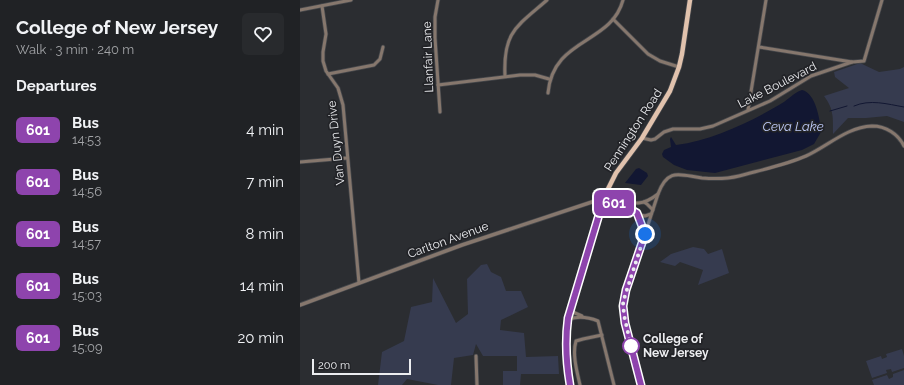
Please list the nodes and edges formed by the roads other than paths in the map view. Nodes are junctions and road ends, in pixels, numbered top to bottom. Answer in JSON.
{"nodes":[{"id":1,"x":351,"y":0,"type":"edge"},
{"id":2,"x":438,"y":0,"type":"edge"},
{"id":3,"x":547,"y":0,"type":"edge"},
{"id":4,"x":623,"y":0,"type":"edge"},
{"id":5,"x":690,"y":0,"type":"edge"},
{"id":6,"x":766,"y":0,"type":"edge"},
{"id":7,"x":882,"y":0,"type":"edge"},
{"id":8,"x":322,"y":6,"type":"junction"},
{"id":9,"x":300,"y":10,"type":"edge"},
{"id":10,"x":613,"y":19,"type":"junction"},
{"id":11,"x":383,"y":47,"type":"dead end"},
{"id":12,"x":759,"y":47,"type":"junction"},
{"id":13,"x":852,"y":62,"type":"junction"},
{"id":14,"x":679,"y":67,"type":"junction"},
{"id":15,"x":328,"y":74,"type":"junction"},
{"id":16,"x":506,"y":76,"type":"junction"},
{"id":17,"x":550,"y":79,"type":"junction"},
{"id":18,"x":438,"y":86,"type":"junction"},
{"id":19,"x":548,"y":93,"type":"dead end"},
{"id":20,"x":748,"y":110,"type":"junction"},
{"id":21,"x":440,"y":112,"type":"dead end"},
{"id":22,"x":642,"y":138,"type":"junction"},
{"id":23,"x":904,"y":146,"type":"edge"},
{"id":24,"x":348,"y":158,"type":"junction"},
{"id":25,"x":300,"y":162,"type":"edge"},
{"id":26,"x":658,"y":194,"type":"junction"},
{"id":27,"x":604,"y":198,"type":"junction"},
{"id":28,"x":644,"y":202,"type":"junction"},
{"id":29,"x":653,"y":210,"type":"junction"},
{"id":30,"x":637,"y":213,"type":"junction"},
{"id":31,"x":651,"y":214,"type":"junction"},
{"id":32,"x":645,"y":234,"type":"junction"},
{"id":33,"x":359,"y":283,"type":"junction"},
{"id":34,"x":300,"y":305,"type":"edge"},
{"id":35,"x":571,"y":309,"type":"junction"},
{"id":36,"x":583,"y":317,"type":"junction"},
{"id":37,"x":568,"y":319,"type":"junction"},
{"id":38,"x":602,"y":335,"type":"junction"},
{"id":39,"x":476,"y":356,"type":"dead end"},
{"id":40,"x":477,"y":385,"type":"edge"},
{"id":41,"x":570,"y":385,"type":"edge"},
{"id":42,"x":580,"y":385,"type":"edge"},
{"id":43,"x":613,"y":385,"type":"edge"},
{"id":44,"x":641,"y":385,"type":"edge"}],
"edges":[{"from":1,"to":8,"type":"street"},
{"from":2,"to":18,"type":"street","name":"Llanfair Lane"},
{"from":3,"to":16,"type":"street"},
{"from":4,"to":10,"type":"street"},
{"from":5,"to":14,"type":"main road","name":"Pennington Road"},
{"from":6,"to":12,"type":"street"},
{"from":7,"to":13,"type":"street"},
{"from":8,"to":9,"type":"street"},
{"from":8,"to":15,"type":"street","name":"Van Duyn Drive"},
{"from":10,"to":14,"type":"street"},
{"from":10,"to":17,"type":"street"},
{"from":11,"to":15,"type":"street"},
{"from":12,"to":13,"type":"street"},
{"from":12,"to":20,"type":"street"},
{"from":13,"to":20,"type":"street","name":"Lake Boulevard"},
{"from":14,"to":22,"type":"main road","name":"Pennington Road"},
{"from":15,"to":24,"type":"street","name":"Van Duyn Drive"},
{"from":16,"to":17,"type":"street"},
{"from":16,"to":18,"type":"street"},
{"from":17,"to":19,"type":"street"},
{"from":18,"to":21,"type":"street","name":"Llanfair Lane"},
{"from":20,"to":22,"type":"street","name":"Lake Boulevard"},
{"from":22,"to":27,"type":"main road","name":"Pennington Road"},
{"from":23,"to":26,"type":"street"},
{"from":24,"to":25,"type":"street"},
{"from":24,"to":33,"type":"street","name":"Van Duyn Drive"},
{"from":26,"to":28,"type":"street"},
{"from":26,"to":29,"type":"street"},
{"from":27,"to":28,"type":"street"},
{"from":27,"to":30,"type":"street"},
{"from":27,"to":33,"type":"street","name":"Carlton Avenue"},
{"from":27,"to":35,"type":"main road","name":"Pennington Road"},
{"from":28,"to":29,"type":"street"},
{"from":29,"to":31,"type":"street"},
{"from":30,"to":31,"type":"street"},
{"from":30,"to":32,"type":"street"},
{"from":31,"to":32,"type":"street"},
{"from":32,"to":44,"type":"street"},
{"from":33,"to":34,"type":"street","name":"Carlton Avenue"},
{"from":35,"to":36,"type":"street"},
{"from":35,"to":37,"type":"main road","name":"Pennington Road"},
{"from":36,"to":37,"type":"street"},
{"from":36,"to":38,"type":"street"},
{"from":37,"to":41,"type":"main road","name":"Pennington Road"},
{"from":38,"to":42,"type":"street"},
{"from":38,"to":43,"type":"street"},
{"from":39,"to":40,"type":"street"}]}
